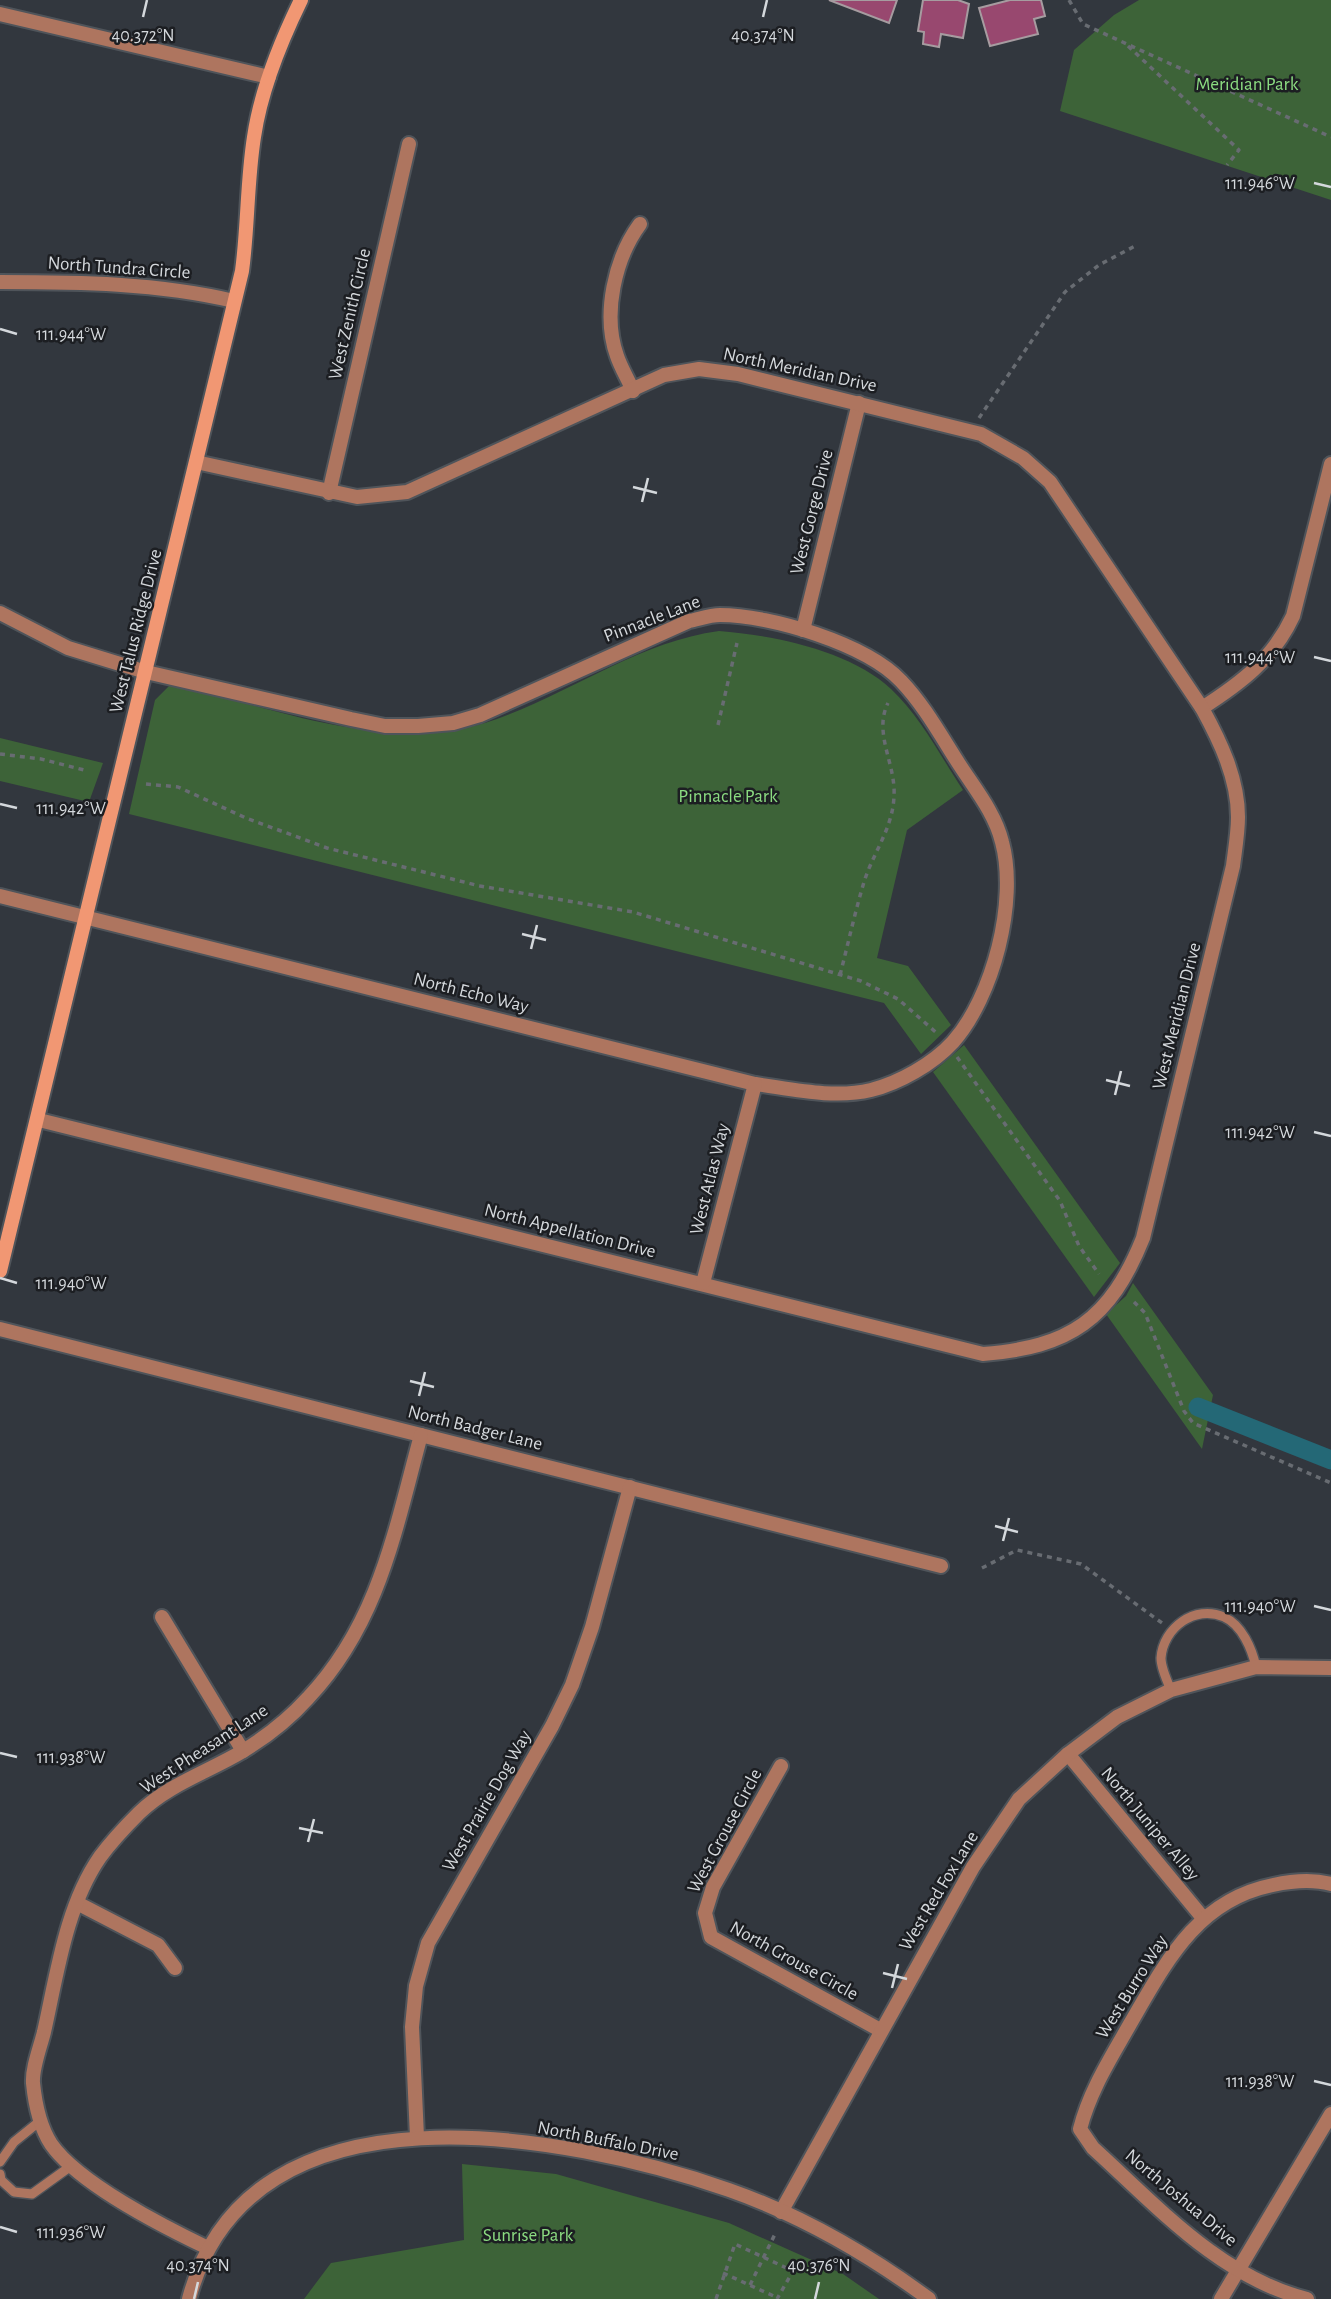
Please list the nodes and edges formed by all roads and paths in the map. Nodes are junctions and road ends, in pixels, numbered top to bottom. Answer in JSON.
{"nodes":[{"id":1,"x":301,"y":0,"type":"edge"},
{"id":2,"x":1069,"y":0,"type":"edge"},
{"id":3,"x":0,"y":14,"type":"edge"},
{"id":4,"x":1124,"y":42,"type":"junction"},
{"id":5,"x":269,"y":77,"type":"junction"},
{"id":6,"x":1331,"y":137,"type":"edge"},
{"id":7,"x":409,"y":144,"type":"dead end"},
{"id":8,"x":1227,"y":165,"type":"dead end"},
{"id":9,"x":640,"y":224,"type":"dead end"},
{"id":10,"x":1137,"y":245,"type":"dead end"},
{"id":11,"x":0,"y":282,"type":"edge"},
{"id":12,"x":234,"y":301,"type":"junction"},
{"id":13,"x":633,"y":391,"type":"junction"},
{"id":14,"x":859,"y":403,"type":"junction"},
{"id":15,"x":976,"y":423,"type":"dead end"},
{"id":16,"x":196,"y":462,"type":"junction"},
{"id":17,"x":1331,"y":464,"type":"edge"},
{"id":18,"x":329,"y":493,"type":"junction"},
{"id":19,"x":0,"y":613,"type":"edge"},
{"id":20,"x":803,"y":630,"type":"junction"},
{"id":21,"x":737,"y":643,"type":"dead end"},
{"id":22,"x":146,"y":672,"type":"junction"},
{"id":23,"x":888,"y":703,"type":"dead end"},
{"id":24,"x":1202,"y":708,"type":"junction"},
{"id":25,"x":718,"y":725,"type":"dead end"},
{"id":26,"x":0,"y":754,"type":"edge"},
{"id":27,"x":88,"y":771,"type":"dead end"},
{"id":28,"x":146,"y":784,"type":"dead end"},
{"id":29,"x":0,"y":896,"type":"edge"},
{"id":30,"x":87,"y":917,"type":"junction"},
{"id":31,"x":840,"y":975,"type":"junction"},
{"id":32,"x":948,"y":1046,"type":"junction"},
{"id":33,"x":930,"y":1061,"type":"joint"},
{"id":34,"x":755,"y":1084,"type":"junction"},
{"id":35,"x":39,"y":1120,"type":"junction"},
{"id":36,"x":0,"y":1271,"type":"edge"},
{"id":37,"x":1099,"y":1274,"type":"dead end"},
{"id":38,"x":703,"y":1283,"type":"junction"},
{"id":39,"x":1134,"y":1302,"type":"dead end"},
{"id":40,"x":1088,"y":1321,"type":"joint"},
{"id":41,"x":0,"y":1329,"type":"edge"},
{"id":42,"x":421,"y":1434,"type":"junction"},
{"id":43,"x":1331,"y":1483,"type":"edge"},
{"id":44,"x":630,"y":1487,"type":"junction"},
{"id":45,"x":941,"y":1566,"type":"dead end"},
{"id":46,"x":982,"y":1568,"type":"dead end"},
{"id":47,"x":162,"y":1617,"type":"dead end"},
{"id":48,"x":1162,"y":1623,"type":"dead end"},
{"id":49,"x":1256,"y":1667,"type":"junction"},
{"id":50,"x":1331,"y":1668,"type":"edge"},
{"id":51,"x":1171,"y":1690,"type":"junction"},
{"id":52,"x":243,"y":1751,"type":"junction"},
{"id":53,"x":1068,"y":1754,"type":"junction"},
{"id":54,"x":781,"y":1766,"type":"dead end"},
{"id":55,"x":1331,"y":1884,"type":"edge"},
{"id":56,"x":77,"y":1903,"type":"junction"},
{"id":57,"x":705,"y":1913,"type":"joint"},
{"id":58,"x":1203,"y":1918,"type":"junction"},
{"id":59,"x":175,"y":1968,"type":"dead end"},
{"id":60,"x":880,"y":2030,"type":"junction"},
{"id":61,"x":1331,"y":2114,"type":"edge"},
{"id":62,"x":40,"y":2121,"type":"junction"},
{"id":63,"x":1080,"y":2129,"type":"joint"},
{"id":64,"x":416,"y":2137,"type":"junction"},
{"id":65,"x":0,"y":2162,"type":"edge"},
{"id":66,"x":71,"y":2166,"type":"junction"},
{"id":67,"x":0,"y":2174,"type":"edge"},
{"id":68,"x":781,"y":2212,"type":"junction"},
{"id":69,"x":776,"y":2232,"type":"dead end"},
{"id":70,"x":208,"y":2248,"type":"junction"},
{"id":71,"x":764,"y":2257,"type":"junction"},
{"id":72,"x":1237,"y":2270,"type":"junction"},
{"id":73,"x":723,"y":2273,"type":"junction"},
{"id":74,"x":750,"y":2286,"type":"junction"},
{"id":75,"x":778,"y":2298,"type":"edge"},
{"id":76,"x":189,"y":2299,"type":"edge"},
{"id":77,"x":716,"y":2299,"type":"edge"},
{"id":78,"x":929,"y":2299,"type":"edge"},
{"id":79,"x":1221,"y":2299,"type":"edge"},
{"id":80,"x":1307,"y":2299,"type":"edge"}],
"edges":[{"from":1,"to":5,"type":"street","name":"West Talus Ridge Drive"},
{"from":2,"to":4,"type":"path"},
{"from":3,"to":5,"type":"street"},
{"from":4,"to":6,"type":"path"},
{"from":4,"to":8,"type":"path"},
{"from":5,"to":12,"type":"street","name":"West Talus Ridge Drive"},
{"from":7,"to":18,"type":"street","name":"West Zenith Circle"},
{"from":9,"to":13,"type":"street"},
{"from":10,"to":15,"type":"path"},
{"from":11,"to":12,"type":"street","name":"North Tundra Circle"},
{"from":12,"to":16,"type":"street","name":"West Talus Ridge Drive"},
{"from":13,"to":14,"type":"street","name":"North Meridian Drive"},
{"from":13,"to":18,"type":"street","name":"North Meridian Drive"},
{"from":14,"to":20,"type":"street","name":"West Gorge Drive"},
{"from":14,"to":24,"type":"street","name":"North Meridian Drive"},
{"from":16,"to":18,"type":"street","name":"North Meridian Drive"},
{"from":16,"to":22,"type":"street","name":"West Talus Ridge Drive"},
{"from":17,"to":24,"type":"street"},
{"from":19,"to":22,"type":"street","name":"Pinnacle Lane"},
{"from":20,"to":22,"type":"street","name":"Pinnacle Lane"},
{"from":20,"to":32,"type":"street","name":"Pinnacle Lane"},
{"from":21,"to":25,"type":"path"},
{"from":22,"to":30,"type":"street","name":"West Talus Ridge Drive"},
{"from":23,"to":31,"type":"path"},
{"from":24,"to":40,"type":"street","name":"West Meridian Drive"},
{"from":26,"to":27,"type":"path"},
{"from":28,"to":31,"type":"path"},
{"from":29,"to":30,"type":"street","name":"North Echo Way"},
{"from":30,"to":34,"type":"street","name":"North Echo Way"},
{"from":30,"to":35,"type":"street","name":"West Talus Ridge Drive"},
{"from":31,"to":32,"type":"path"},
{"from":32,"to":33,"type":"street","name":"Pinnacle Lane"},
{"from":32,"to":37,"type":"path"},
{"from":33,"to":34,"type":"street","name":"North Echo Way"},
{"from":34,"to":38,"type":"street","name":"West Atlas Way"},
{"from":35,"to":36,"type":"street","name":"West Talus Ridge Drive"},
{"from":35,"to":38,"type":"street","name":"North Appellation Drive"},
{"from":38,"to":40,"type":"street","name":"North Appellation Drive"},
{"from":39,"to":43,"type":"path"},
{"from":41,"to":42,"type":"street","name":"North Badger Lane"},
{"from":42,"to":44,"type":"street","name":"North Badger Lane"},
{"from":42,"to":52,"type":"street","name":"West Pheasant Lane"},
{"from":44,"to":45,"type":"street","name":"North Badger Lane"},
{"from":44,"to":64,"type":"street","name":"West Prairie Dog Way"},
{"from":46,"to":48,"type":"path"},
{"from":47,"to":52,"type":"street"},
{"from":49,"to":50,"type":"street","name":"West Red Fox Lane"},
{"from":49,"to":51,"type":"street","name":"West Red Fox Lane"},
{"from":49,"to":51,"type":"lane"},
{"from":51,"to":53,"type":"street","name":"West Red Fox Lane"},
{"from":52,"to":56,"type":"street","name":"West Pheasant Lane"},
{"from":53,"to":58,"type":"street","name":"North Juniper Alley"},
{"from":53,"to":60,"type":"street","name":"West Red Fox Lane"},
{"from":54,"to":57,"type":"street","name":"West Grouse Circle"},
{"from":55,"to":58,"type":"street","name":"West Burro Way"},
{"from":56,"to":59,"type":"street"},
{"from":56,"to":62,"type":"street","name":"West Pheasant Lane"},
{"from":57,"to":60,"type":"street","name":"North Grouse Circle"},
{"from":58,"to":63,"type":"street","name":"West Burro Way"},
{"from":60,"to":68,"type":"street","name":"West Red Fox Lane"},
{"from":61,"to":72,"type":"street"},
{"from":62,"to":65,"type":"lane"},
{"from":62,"to":66,"type":"street","name":"West Pheasant Lane"},
{"from":63,"to":72,"type":"street","name":"North Joshua Drive"},
{"from":64,"to":68,"type":"street","name":"North Buffalo Drive"},
{"from":64,"to":70,"type":"street","name":"North Buffalo Drive"},
{"from":66,"to":67,"type":"lane"},
{"from":66,"to":70,"type":"street","name":"West Pheasant Lane"},
{"from":68,"to":78,"type":"street","name":"North Buffalo Drive"},
{"from":69,"to":71,"type":"path"},
{"from":70,"to":76,"type":"street","name":"North Buffalo Drive"},
{"from":71,"to":73,"type":"path"},
{"from":71,"to":74,"type":"path"},
{"from":71,"to":75,"type":"path"},
{"from":72,"to":79,"type":"street"},
{"from":72,"to":80,"type":"street","name":"North Joshua Drive"},
{"from":73,"to":74,"type":"path"},
{"from":73,"to":77,"type":"path"},
{"from":74,"to":75,"type":"path"}]}
